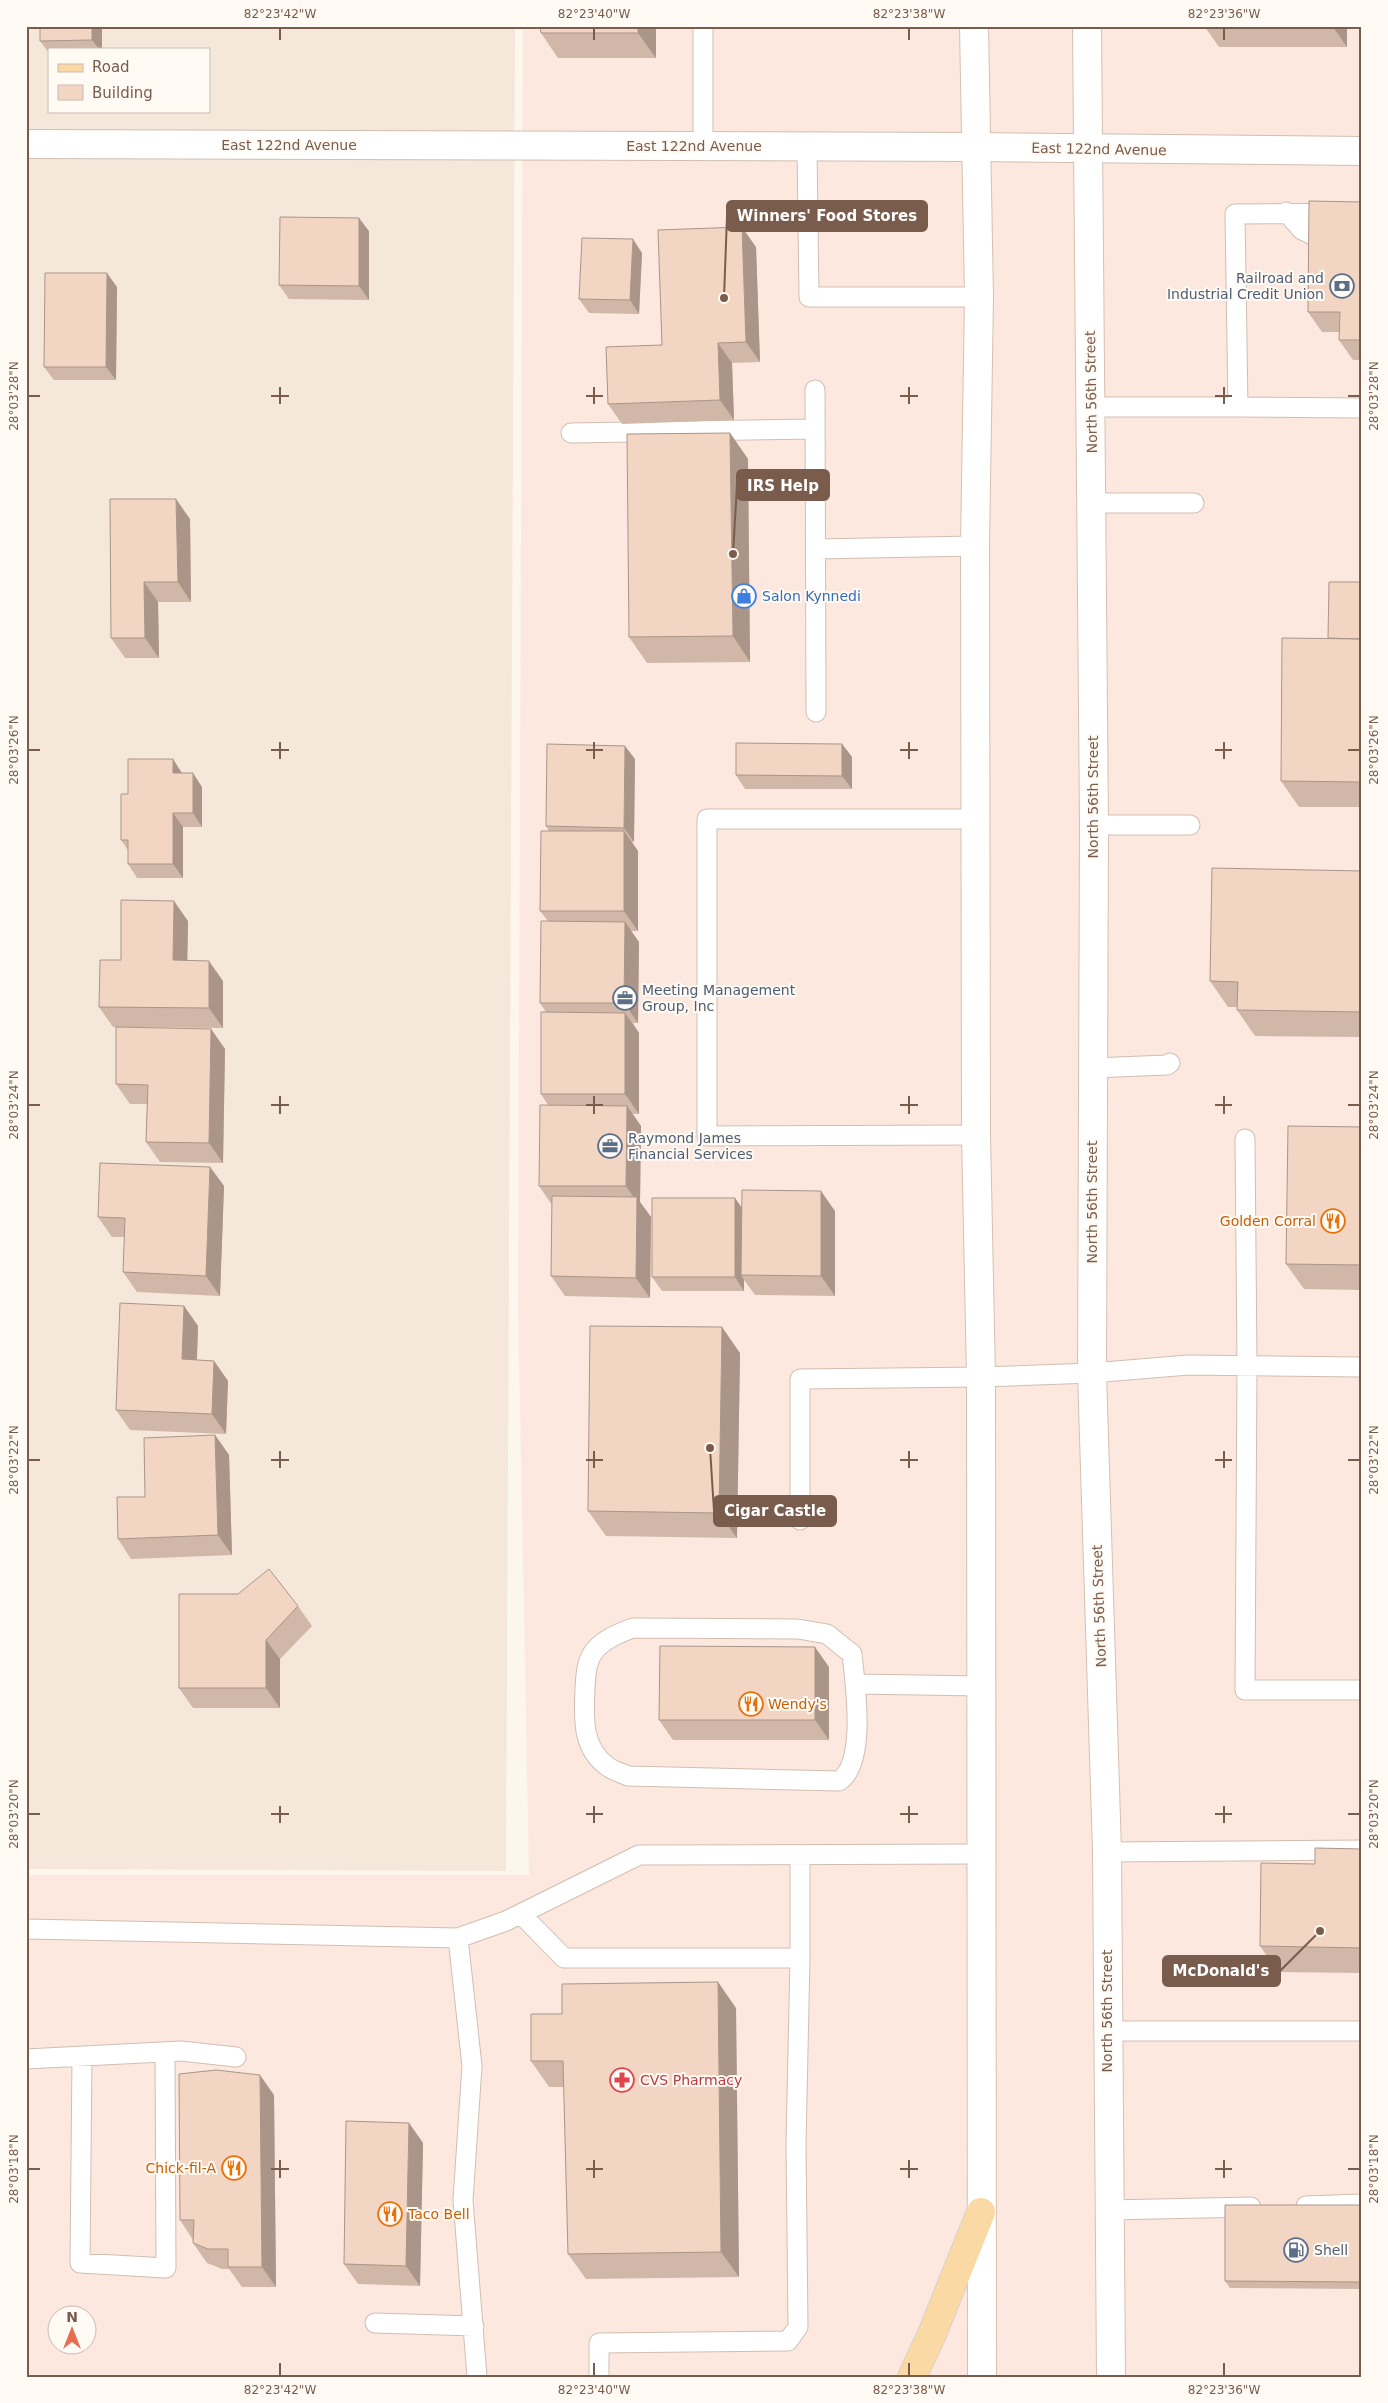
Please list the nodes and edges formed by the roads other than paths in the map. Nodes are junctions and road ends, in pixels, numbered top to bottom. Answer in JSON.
{"nodes":[{"id":1,"x":703,"y":26,"type":"edge"},
{"id":2,"x":974,"y":26,"type":"edge"},
{"id":3,"x":1087,"y":26,"type":"edge"},
{"id":4,"x":26,"y":144,"type":"edge"},
{"id":5,"x":703,"y":146,"type":"junction"},
{"id":6,"x":806,"y":146,"type":"junction"},
{"id":7,"x":975,"y":147,"type":"junction"},
{"id":8,"x":1087,"y":149,"type":"junction"},
{"id":9,"x":1362,"y":151,"type":"edge"},
{"id":10,"x":1286,"y":212,"type":"junction"},
{"id":11,"x":1362,"y":213,"type":"edge"},
{"id":12,"x":1323,"y":240,"type":"edge"},
{"id":13,"x":979,"y":297,"type":"junction"},
{"id":14,"x":815,"y":390,"type":"dead end"},
{"id":15,"x":1091,"y":407,"type":"junction"},
{"id":16,"x":1238,"y":407,"type":"junction"},
{"id":17,"x":1362,"y":408,"type":"edge"},
{"id":18,"x":815,"y":429,"type":"junction"},
{"id":19,"x":571,"y":433,"type":"dead end"},
{"id":20,"x":1092,"y":503,"type":"junction"},
{"id":21,"x":1194,"y":503,"type":"dead end"},
{"id":22,"x":975,"y":546,"type":"junction"},
{"id":23,"x":816,"y":549,"type":"junction"},
{"id":24,"x":816,"y":712,"type":"dead end"},
{"id":25,"x":976,"y":819,"type":"junction"},
{"id":26,"x":1094,"y":824,"type":"junction"},
{"id":27,"x":1190,"y":825,"type":"dead end"},
{"id":28,"x":1170,"y":1063,"type":"dead end"},
{"id":29,"x":1092,"y":1068,"type":"junction"},
{"id":30,"x":976,"y":1135,"type":"junction"},
{"id":31,"x":1245,"y":1139,"type":"dead end"},
{"id":32,"x":1247,"y":1366,"type":"junction"},
{"id":33,"x":1362,"y":1367,"type":"edge"},
{"id":34,"x":1092,"y":1373,"type":"junction"},
{"id":35,"x":981,"y":1377,"type":"junction"},
{"id":36,"x":800,"y":1520,"type":"dead end"},
{"id":37,"x":855,"y":1684,"type":"junction"},
{"id":38,"x":981,"y":1686,"type":"junction"},
{"id":39,"x":1362,"y":1690,"type":"edge"},
{"id":40,"x":1362,"y":1850,"type":"edge"},
{"id":41,"x":1107,"y":1852,"type":"junction"},
{"id":42,"x":982,"y":1854,"type":"junction"},
{"id":43,"x":800,"y":1855,"type":"junction"},
{"id":44,"x":521,"y":1914,"type":"junction"},
{"id":45,"x":26,"y":1929,"type":"edge"},
{"id":46,"x":458,"y":1938,"type":"junction"},
{"id":47,"x":800,"y":1958,"type":"junction"},
{"id":48,"x":1107,"y":2031,"type":"junction"},
{"id":49,"x":1362,"y":2031,"type":"edge"},
{"id":50,"x":166,"y":2052,"type":"junction"},
{"id":51,"x":82,"y":2056,"type":"junction"},
{"id":52,"x":236,"y":2056,"type":"dead end"},
{"id":53,"x":26,"y":2059,"type":"edge"},
{"id":54,"x":1362,"y":2204,"type":"edge"},
{"id":55,"x":1287,"y":2206,"type":"edge"},
{"id":56,"x":1268,"y":2207,"type":"edge"},
{"id":57,"x":1108,"y":2210,"type":"junction"},
{"id":58,"x":982,"y":2212,"type":"junction"},
{"id":59,"x":375,"y":2323,"type":"dead end"},
{"id":60,"x":474,"y":2326,"type":"junction"},
{"id":61,"x":477,"y":2377,"type":"edge"},
{"id":62,"x":599,"y":2377,"type":"edge"},
{"id":63,"x":912,"y":2377,"type":"edge"},
{"id":64,"x":982,"y":2377,"type":"edge"},
{"id":65,"x":1110,"y":2377,"type":"edge"}],
"edges":[{"from":1,"to":5,"type":"lane"},
{"from":2,"to":7,"type":"main road"},
{"from":3,"to":8,"type":"main road","name":"North 56th Street"},
{"from":4,"to":5,"type":"main road","name":"East 122nd Avenue"},
{"from":5,"to":6,"type":"main road","name":"East 122nd Avenue"},
{"from":6,"to":7,"type":"main road","name":"East 122nd Avenue"},
{"from":6,"to":13,"type":"lane"},
{"from":7,"to":8,"type":"main road","name":"East 122nd Avenue"},
{"from":7,"to":13,"type":"main road"},
{"from":8,"to":9,"type":"main road","name":"East 122nd Avenue"},
{"from":8,"to":15,"type":"main road","name":"North 56th Street"},
{"from":10,"to":11,"type":"lane"},
{"from":10,"to":12,"type":"lane"},
{"from":10,"to":16,"type":"lane"},
{"from":13,"to":22,"type":"main road"},
{"from":14,"to":18,"type":"lane"},
{"from":15,"to":16,"type":"lane"},
{"from":15,"to":20,"type":"main road","name":"North 56th Street"},
{"from":16,"to":17,"type":"lane"},
{"from":18,"to":19,"type":"lane"},
{"from":18,"to":23,"type":"lane"},
{"from":20,"to":21,"type":"lane"},
{"from":20,"to":26,"type":"main road","name":"North 56th Street"},
{"from":22,"to":23,"type":"lane"},
{"from":22,"to":25,"type":"main road"},
{"from":23,"to":24,"type":"lane"},
{"from":25,"to":30,"type":"main road"},
{"from":25,"to":30,"type":"lane"},
{"from":26,"to":27,"type":"lane"},
{"from":26,"to":29,"type":"main road","name":"North 56th Street"},
{"from":28,"to":29,"type":"lane"},
{"from":29,"to":34,"type":"main road","name":"North 56th Street"},
{"from":30,"to":35,"type":"main road"},
{"from":31,"to":32,"type":"lane"},
{"from":32,"to":33,"type":"lane"},
{"from":32,"to":34,"type":"lane"},
{"from":32,"to":39,"type":"lane"},
{"from":34,"to":35,"type":"lane"},
{"from":34,"to":41,"type":"main road","name":"North 56th Street"},
{"from":35,"to":36,"type":"lane"},
{"from":35,"to":38,"type":"main road"},
{"from":37,"to":37,"type":"lane"},
{"from":37,"to":38,"type":"lane"},
{"from":38,"to":42,"type":"main road"},
{"from":40,"to":41,"type":"lane"},
{"from":41,"to":48,"type":"main road","name":"North 56th Street"},
{"from":42,"to":43,"type":"lane"},
{"from":42,"to":58,"type":"main road"},
{"from":43,"to":44,"type":"lane"},
{"from":43,"to":47,"type":"lane"},
{"from":44,"to":46,"type":"lane"},
{"from":44,"to":47,"type":"lane"},
{"from":45,"to":46,"type":"lane"},
{"from":46,"to":60,"type":"lane"},
{"from":47,"to":62,"type":"lane"},
{"from":48,"to":49,"type":"lane"},
{"from":48,"to":57,"type":"main road","name":"North 56th Street"},
{"from":50,"to":51,"type":"lane"},
{"from":50,"to":51,"type":"lane"},
{"from":50,"to":52,"type":"lane"},
{"from":51,"to":53,"type":"lane"},
{"from":54,"to":55,"type":"lane"},
{"from":56,"to":57,"type":"lane"},
{"from":57,"to":65,"type":"main road","name":"North 56th Street"},
{"from":58,"to":63,"type":"main road"},
{"from":58,"to":64,"type":"main road"},
{"from":59,"to":60,"type":"lane"},
{"from":60,"to":61,"type":"lane"}]}
